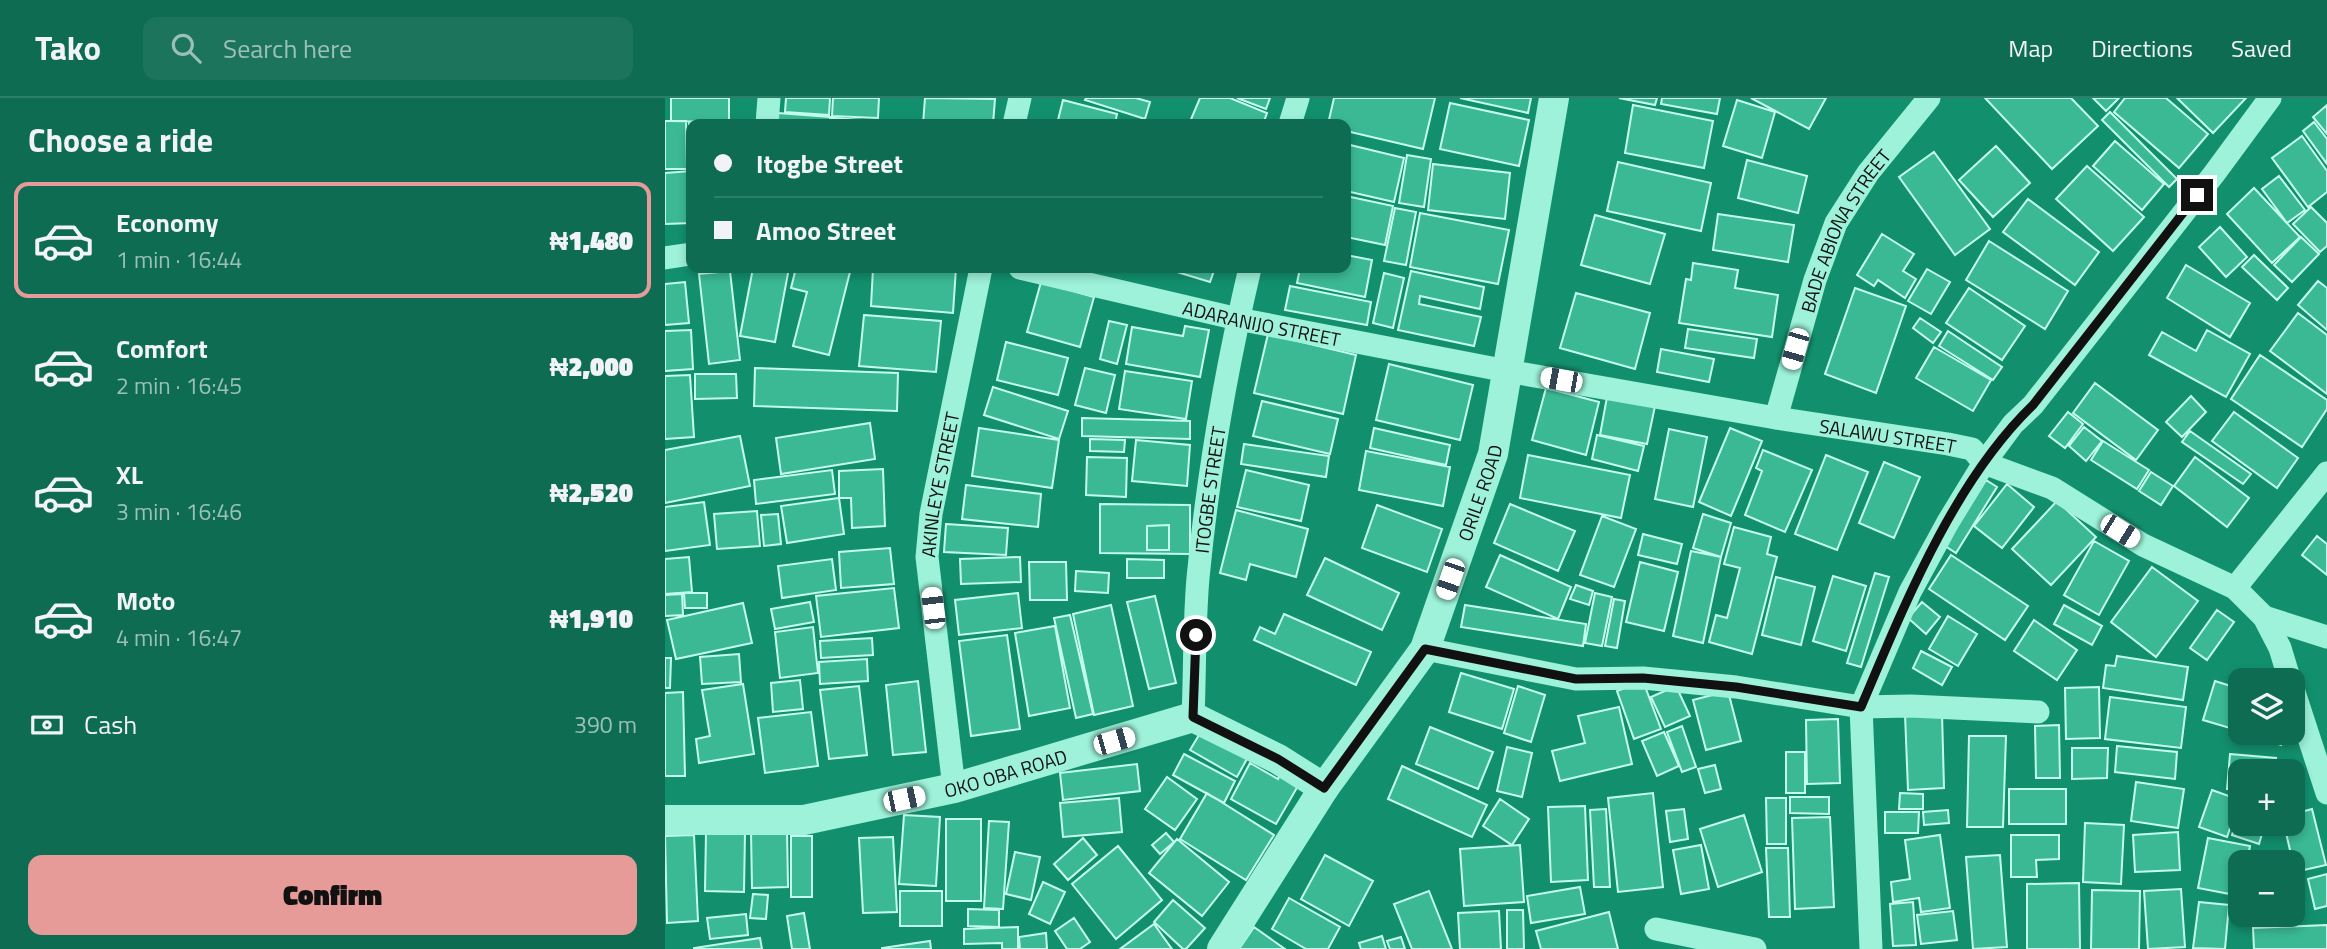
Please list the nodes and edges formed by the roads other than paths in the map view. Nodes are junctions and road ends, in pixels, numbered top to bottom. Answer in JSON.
{"nodes":[{"id":1,"x":769,"y":98,"type":"edge"},
{"id":2,"x":1020,"y":98,"type":"edge"},
{"id":3,"x":1298,"y":98,"type":"edge"},
{"id":4,"x":1554,"y":98,"type":"edge"},
{"id":5,"x":1929,"y":98,"type":"edge"},
{"id":6,"x":2270,"y":98,"type":"edge"},
{"id":7,"x":767,"y":119,"type":"edge"},
{"id":8,"x":1015,"y":119,"type":"edge"},
{"id":9,"x":1292,"y":119,"type":"edge"},
{"id":10,"x":686,"y":255,"type":"edge"},
{"id":11,"x":665,"y":258,"type":"edge"},
{"id":12,"x":980,"y":273,"type":"edge"},
{"id":13,"x":1042,"y":273,"type":"edge"},
{"id":14,"x":1249,"y":273,"type":"edge"},
{"id":15,"x":1238,"y":318,"type":"junction"},
{"id":16,"x":1507,"y":371,"type":"junction"},
{"id":17,"x":1776,"y":418,"type":"junction"},
{"id":18,"x":1984,"y":463,"type":"junction"},
{"id":19,"x":2327,"y":473,"type":"edge"},
{"id":20,"x":2235,"y":588,"type":"junction"},
{"id":21,"x":2264,"y":617,"type":"junction"},
{"id":22,"x":2327,"y":637,"type":"edge"},
{"id":23,"x":1425,"y":649,"type":"junction"},
{"id":24,"x":2286,"y":668,"type":"edge"},
{"id":25,"x":1861,"y":707,"type":"junction"},
{"id":26,"x":2038,"y":712,"type":"dead end"},
{"id":27,"x":1193,"y":717,"type":"junction"},
{"id":28,"x":2305,"y":726,"type":"edge"},
{"id":29,"x":954,"y":788,"type":"junction"},
{"id":30,"x":1324,"y":788,"type":"junction"},
{"id":31,"x":2327,"y":793,"type":"edge"},
{"id":32,"x":665,"y":820,"type":"edge"},
{"id":33,"x":1656,"y":929,"type":"dead end"},
{"id":34,"x":1222,"y":949,"type":"edge"},
{"id":35,"x":1755,"y":949,"type":"edge"},
{"id":36,"x":1871,"y":949,"type":"edge"}],
"edges":[{"from":1,"to":7,"type":"street"},
{"from":2,"to":8,"type":"street"},
{"from":3,"to":9,"type":"street"},
{"from":4,"to":16,"type":"street","name":"ORILE ROAD"},
{"from":5,"to":17,"type":"street","name":"BADE ABIONA STREET"},
{"from":6,"to":18,"type":"street"},
{"from":10,"to":11,"type":"street"},
{"from":12,"to":29,"type":"street","name":"AKINLEYE STREET"},
{"from":13,"to":15,"type":"street","name":"ADARANIJO STREET"},
{"from":14,"to":15,"type":"street","name":"ITOGBE STREET"},
{"from":15,"to":16,"type":"street","name":"ADARANIJO STREET"},
{"from":15,"to":27,"type":"street","name":"ITOGBE STREET"},
{"from":16,"to":17,"type":"street","name":"SALAWU STREET"},
{"from":16,"to":23,"type":"street","name":"ORILE ROAD"},
{"from":17,"to":18,"type":"street","name":"SALAWU STREET"},
{"from":18,"to":20,"type":"street","name":"SALAWU STREET"},
{"from":18,"to":25,"type":"street"},
{"from":19,"to":20,"type":"street"},
{"from":20,"to":21,"type":"street","name":"SALAWU STREET"},
{"from":21,"to":22,"type":"street"},
{"from":21,"to":24,"type":"street"},
{"from":23,"to":25,"type":"street"},
{"from":23,"to":30,"type":"street","name":"ORILE ROAD"},
{"from":25,"to":26,"type":"street"},
{"from":25,"to":36,"type":"street"},
{"from":27,"to":29,"type":"street","name":"OKO OBA ROAD"},
{"from":27,"to":30,"type":"street"},
{"from":28,"to":31,"type":"street"},
{"from":29,"to":32,"type":"street","name":"OKO OBA ROAD"},
{"from":30,"to":34,"type":"street","name":"ORILE ROAD"},
{"from":33,"to":35,"type":"street"}]}
